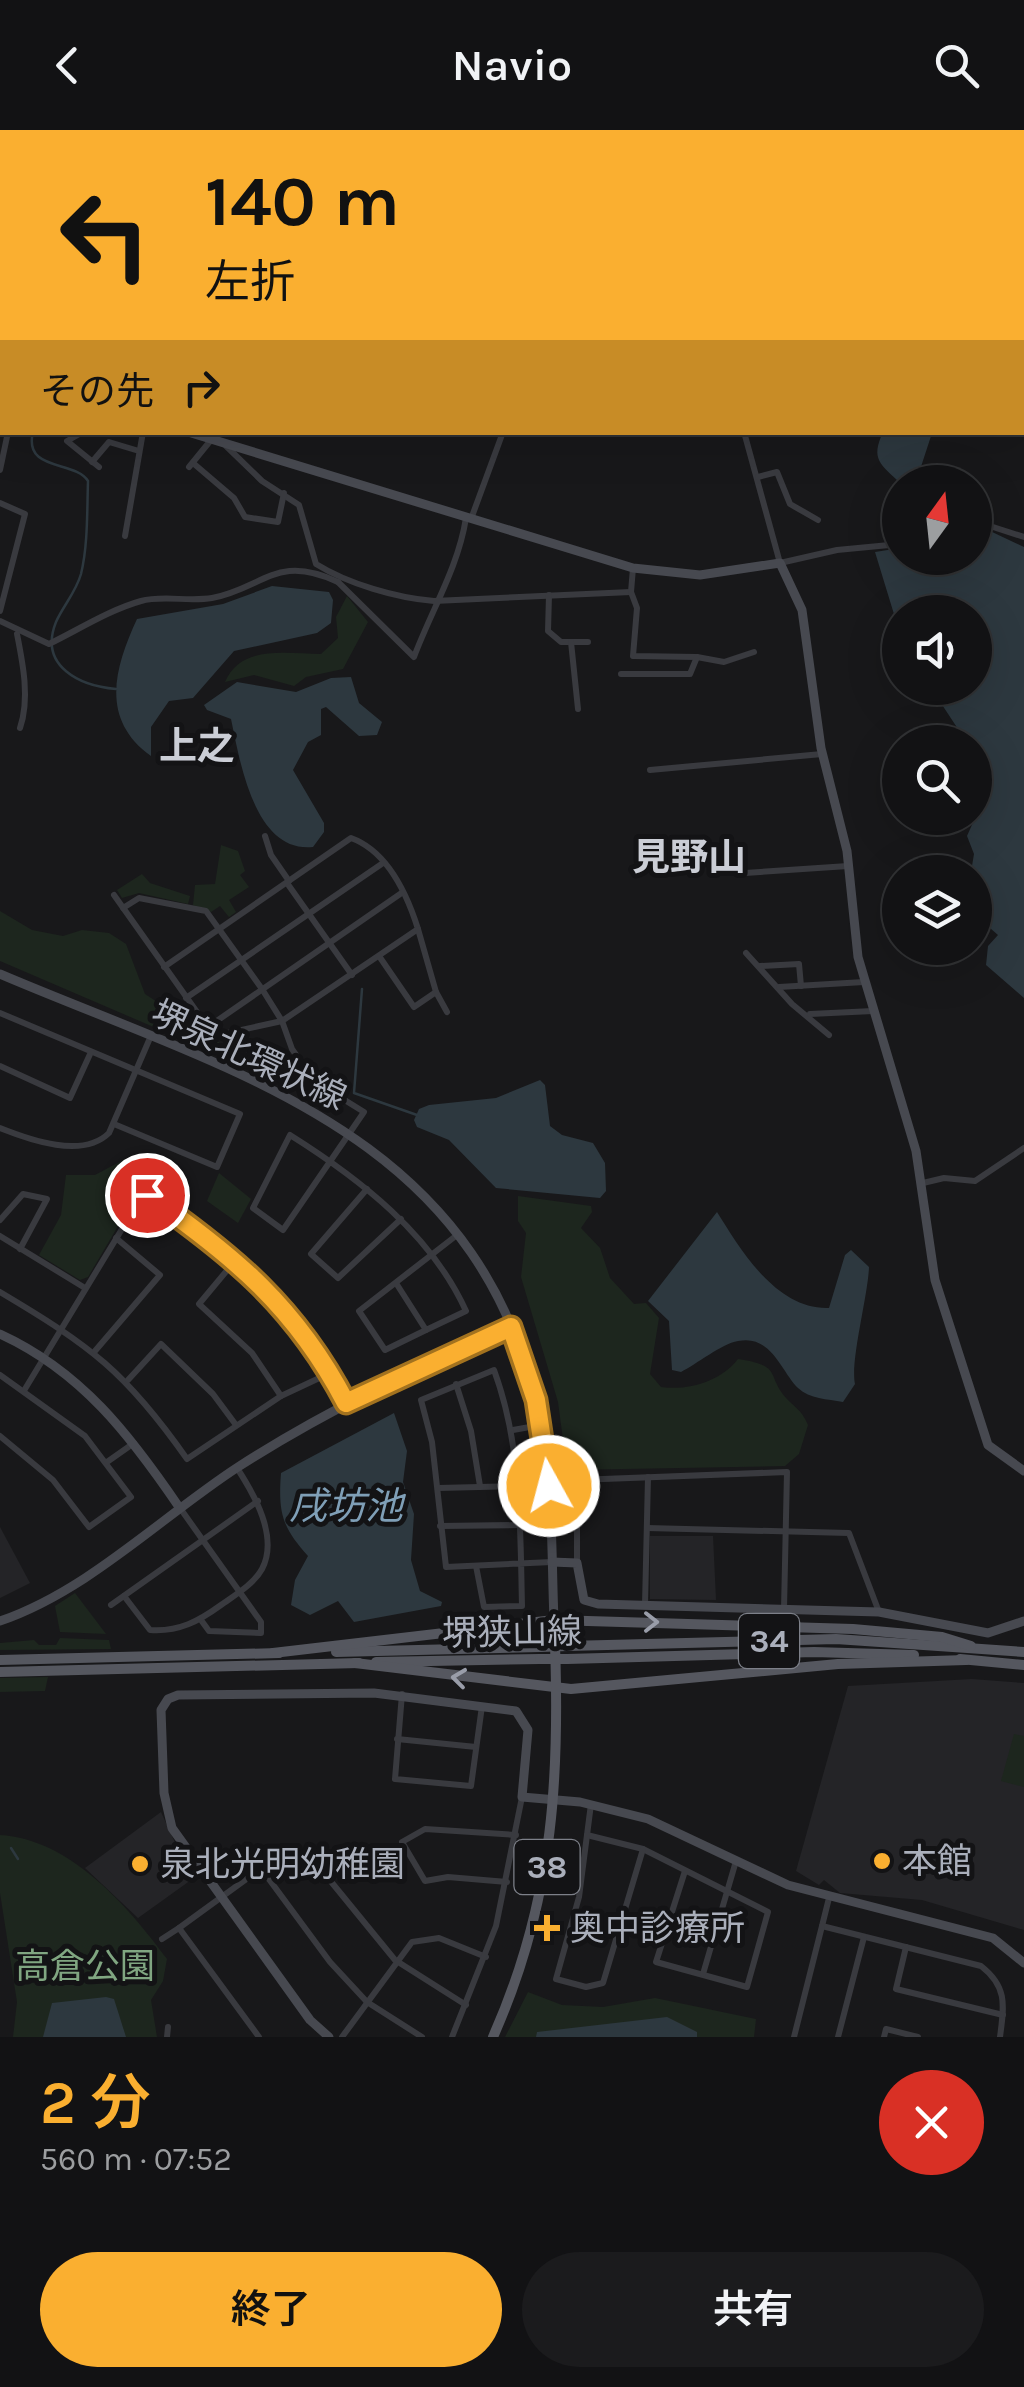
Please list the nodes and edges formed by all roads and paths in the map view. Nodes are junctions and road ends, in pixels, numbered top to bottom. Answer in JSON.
{"nodes":[{"id":1,"x":7,"y":435,"type":"edge"},
{"id":2,"x":78,"y":435,"type":"edge"},
{"id":3,"x":142,"y":435,"type":"edge"},
{"id":4,"x":198,"y":435,"type":"edge"},
{"id":5,"x":502,"y":435,"type":"edge"},
{"id":6,"x":745,"y":435,"type":"edge"},
{"id":7,"x":217,"y":441,"type":"junction"},
{"id":8,"x":139,"y":451,"type":"junction"},
{"id":9,"x":0,"y":470,"type":"edge"},
{"id":10,"x":758,"y":477,"type":"junction"},
{"id":11,"x":284,"y":493,"type":"junction"},
{"id":12,"x":0,"y":503,"type":"edge"},
{"id":13,"x":468,"y":519,"type":"junction"},
{"id":14,"x":818,"y":520,"type":"dead end"},
{"id":15,"x":992,"y":527,"type":"edge"},
{"id":16,"x":125,"y":536,"type":"dead end"},
{"id":17,"x":1024,"y":537,"type":"edge"},
{"id":18,"x":882,"y":546,"type":"edge"},
{"id":19,"x":780,"y":563,"type":"junction"},
{"id":20,"x":633,"y":568,"type":"junction"},
{"id":21,"x":339,"y":579,"type":"junction"},
{"id":22,"x":631,"y":592,"type":"junction"},
{"id":23,"x":549,"y":595,"type":"junction"},
{"id":24,"x":434,"y":602,"type":"junction"},
{"id":25,"x":0,"y":611,"type":"edge"},
{"id":26,"x":0,"y":622,"type":"edge"},
{"id":27,"x":17,"y":633,"type":"junction"},
{"id":28,"x":572,"y":642,"type":"junction"},
{"id":29,"x":588,"y":642,"type":"dead end"},
{"id":30,"x":754,"y":652,"type":"dead end"},
{"id":31,"x":634,"y":656,"type":"junction"},
{"id":32,"x":697,"y":657,"type":"junction"},
{"id":33,"x":621,"y":674,"type":"dead end"},
{"id":34,"x":633,"y":674,"type":"junction"},
{"id":35,"x":578,"y":709,"type":"dead end"},
{"id":36,"x":20,"y":728,"type":"dead end"},
{"id":37,"x":822,"y":754,"type":"junction"},
{"id":38,"x":650,"y":770,"type":"dead end"},
{"id":39,"x":265,"y":836,"type":"dead end"},
{"id":40,"x":384,"y":863,"type":"junction"},
{"id":41,"x":848,"y":866,"type":"junction"},
{"id":42,"x":745,"y":873,"type":"dead end"},
{"id":43,"x":288,"y":882,"type":"junction"},
{"id":44,"x":403,"y":892,"type":"junction"},
{"id":45,"x":114,"y":895,"type":"dead end"},
{"id":46,"x":123,"y":908,"type":"junction"},
{"id":47,"x":308,"y":914,"type":"junction"},
{"id":48,"x":219,"y":930,"type":"junction"},
{"id":49,"x":418,"y":930,"type":"junction"},
{"id":50,"x":329,"y":944,"type":"junction"},
{"id":51,"x":746,"y":953,"type":"dead end"},
{"id":52,"x":379,"y":956,"type":"junction"},
{"id":53,"x":242,"y":960,"type":"junction"},
{"id":54,"x":759,"y":966,"type":"junction"},
{"id":55,"x":164,"y":967,"type":"junction"},
{"id":56,"x":0,"y":974,"type":"edge"},
{"id":57,"x":352,"y":975,"type":"junction"},
{"id":58,"x":864,"y":982,"type":"junction"},
{"id":59,"x":801,"y":986,"type":"junction"},
{"id":60,"x":778,"y":987,"type":"junction"},
{"id":61,"x":262,"y":989,"type":"junction"},
{"id":62,"x":436,"y":992,"type":"junction"},
{"id":63,"x":186,"y":998,"type":"junction"},
{"id":64,"x":0,"y":1012,"type":"edge"},
{"id":65,"x":447,"y":1012,"type":"dead end"},
{"id":66,"x":873,"y":1012,"type":"junction"},
{"id":67,"x":809,"y":1014,"type":"junction"},
{"id":68,"x":282,"y":1021,"type":"junction"},
{"id":69,"x":208,"y":1028,"type":"junction"},
{"id":70,"x":829,"y":1035,"type":"dead end"},
{"id":71,"x":150,"y":1038,"type":"junction"},
{"id":72,"x":91,"y":1052,"type":"junction"},
{"id":73,"x":0,"y":1066,"type":"edge"},
{"id":74,"x":137,"y":1071,"type":"junction"},
{"id":75,"x":114,"y":1124,"type":"junction"},
{"id":76,"x":0,"y":1128,"type":"edge"},
{"id":77,"x":350,"y":1132,"type":"junction"},
{"id":78,"x":1024,"y":1148,"type":"edge"},
{"id":79,"x":332,"y":1161,"type":"junction"},
{"id":80,"x":923,"y":1184,"type":"junction"},
{"id":81,"x":367,"y":1189,"type":"junction"},
{"id":82,"x":401,"y":1219,"type":"junction"},
{"id":83,"x":0,"y":1220,"type":"edge"},
{"id":84,"x":458,"y":1234,"type":"junction"},
{"id":85,"x":0,"y":1236,"type":"edge"},
{"id":86,"x":116,"y":1238,"type":"junction"},
{"id":87,"x":20,"y":1249,"type":"junction"},
{"id":88,"x":430,"y":1256,"type":"junction"},
{"id":89,"x":234,"y":1262,"type":"junction"},
{"id":90,"x":396,"y":1283,"type":"junction"},
{"id":91,"x":85,"y":1288,"type":"junction"},
{"id":92,"x":0,"y":1292,"type":"edge"},
{"id":93,"x":511,"y":1327,"type":"junction"},
{"id":94,"x":61,"y":1328,"type":"junction"},
{"id":95,"x":426,"y":1330,"type":"junction"},
{"id":96,"x":0,"y":1334,"type":"edge"},
{"id":97,"x":95,"y":1351,"type":"junction"},
{"id":98,"x":44,"y":1358,"type":"junction"},
{"id":99,"x":330,"y":1373,"type":"junction"},
{"id":100,"x":0,"y":1374,"type":"edge"},
{"id":101,"x":128,"y":1380,"type":"junction"},
{"id":102,"x":456,"y":1384,"type":"junction"},
{"id":103,"x":26,"y":1389,"type":"junction"},
{"id":104,"x":281,"y":1396,"type":"junction"},
{"id":105,"x":346,"y":1403,"type":"junction"},
{"id":106,"x":541,"y":1425,"type":"junction"},
{"id":107,"x":236,"y":1426,"type":"junction"},
{"id":108,"x":512,"y":1430,"type":"junction"},
{"id":109,"x":0,"y":1436,"type":"edge"},
{"id":110,"x":134,"y":1443,"type":"junction"},
{"id":111,"x":107,"y":1462,"type":"junction"},
{"id":112,"x":237,"y":1468,"type":"junction"},
{"id":113,"x":1024,"y":1471,"type":"edge"},
{"id":114,"x":648,"y":1477,"type":"junction"},
{"id":115,"x":480,"y":1486,"type":"junction"},
{"id":116,"x":518,"y":1486,"type":"junction"},
{"id":117,"x":438,"y":1488,"type":"junction"},
{"id":118,"x":258,"y":1501,"type":"junction"},
{"id":119,"x":179,"y":1507,"type":"junction"},
{"id":120,"x":520,"y":1525,"type":"junction"},
{"id":121,"x":440,"y":1526,"type":"junction"},
{"id":122,"x":647,"y":1528,"type":"junction"},
{"id":123,"x":786,"y":1530,"type":"junction"},
{"id":124,"x":203,"y":1540,"type":"junction"},
{"id":125,"x":552,"y":1562,"type":"junction"},
{"id":126,"x":521,"y":1563,"type":"junction"},
{"id":127,"x":578,"y":1563,"type":"junction"},
{"id":128,"x":476,"y":1566,"type":"junction"},
{"id":129,"x":240,"y":1591,"type":"junction"},
{"id":130,"x":124,"y":1596,"type":"junction"},
{"id":131,"x":110,"y":1605,"type":"dead end"},
{"id":132,"x":644,"y":1605,"type":"junction"},
{"id":133,"x":784,"y":1609,"type":"junction"},
{"id":134,"x":879,"y":1612,"type":"junction"},
{"id":135,"x":201,"y":1620,"type":"junction"},
{"id":136,"x":554,"y":1620,"type":"junction"},
{"id":137,"x":0,"y":1621,"type":"edge"},
{"id":138,"x":1024,"y":1622,"type":"edge"},
{"id":139,"x":971,"y":1646,"type":"junction"},
{"id":140,"x":567,"y":1652,"type":"junction"},
{"id":141,"x":1024,"y":1652,"type":"edge"},
{"id":142,"x":540,"y":1653,"type":"junction"},
{"id":143,"x":273,"y":1654,"type":"junction"},
{"id":144,"x":0,"y":1660,"type":"edge"},
{"id":145,"x":966,"y":1660,"type":"junction"},
{"id":146,"x":355,"y":1662,"type":"junction"},
{"id":147,"x":1024,"y":1666,"type":"edge"},
{"id":148,"x":0,"y":1672,"type":"edge"},
{"id":149,"x":556,"y":1688,"type":"junction"},
{"id":150,"x":402,"y":1694,"type":"junction"},
{"id":151,"x":482,"y":1705,"type":"junction"},
{"id":152,"x":397,"y":1740,"type":"junction"},
{"id":153,"x":476,"y":1747,"type":"junction"},
{"id":154,"x":522,"y":1798,"type":"junction"},
{"id":155,"x":556,"y":1800,"type":"junction"},
{"id":156,"x":592,"y":1804,"type":"junction"},
{"id":157,"x":587,"y":1835,"type":"junction"},
{"id":158,"x":516,"y":1836,"type":"junction"},
{"id":159,"x":643,"y":1849,"type":"junction"},
{"id":160,"x":736,"y":1861,"type":"junction"},
{"id":161,"x":260,"y":1867,"type":"junction"},
{"id":162,"x":684,"y":1871,"type":"junction"},
{"id":163,"x":507,"y":1882,"type":"junction"},
{"id":164,"x":727,"y":1892,"type":"junction"},
{"id":165,"x":219,"y":1897,"type":"junction"},
{"id":166,"x":829,"y":1898,"type":"junction"},
{"id":167,"x":822,"y":1926,"type":"junction"},
{"id":168,"x":178,"y":1928,"type":"junction"},
{"id":169,"x":864,"y":1936,"type":"junction"},
{"id":170,"x":162,"y":1939,"type":"dead end"},
{"id":171,"x":906,"y":1947,"type":"junction"},
{"id":172,"x":1022,"y":1956,"type":"edge"},
{"id":173,"x":486,"y":1957,"type":"junction"},
{"id":174,"x":395,"y":1960,"type":"junction"},
{"id":175,"x":703,"y":1974,"type":"junction"},
{"id":176,"x":368,"y":2002,"type":"junction"},
{"id":177,"x":466,"y":2006,"type":"junction"},
{"id":178,"x":1003,"y":2015,"type":"junction"},
{"id":179,"x":168,"y":2027,"type":"dead end"},
{"id":180,"x":167,"y":2037,"type":"edge"},
{"id":181,"x":259,"y":2037,"type":"edge"},
{"id":182,"x":328,"y":2037,"type":"edge"},
{"id":183,"x":342,"y":2037,"type":"edge"},
{"id":184,"x":422,"y":2037,"type":"edge"},
{"id":185,"x":452,"y":2037,"type":"edge"},
{"id":186,"x":493,"y":2037,"type":"edge"},
{"id":187,"x":794,"y":2037,"type":"edge"},
{"id":188,"x":838,"y":2037,"type":"edge"},
{"id":189,"x":884,"y":2037,"type":"edge"},
{"id":190,"x":918,"y":2037,"type":"edge"},
{"id":191,"x":1000,"y":2037,"type":"edge"}],
"edges":[{"from":1,"to":9,"type":"street"},
{"from":2,"to":8,"type":"street"},
{"from":3,"to":8,"type":"street"},
{"from":4,"to":7,"type":"street"},
{"from":5,"to":13,"type":"street"},
{"from":6,"to":10,"type":"street"},
{"from":7,"to":11,"type":"street"},
{"from":7,"to":11,"type":"street"},
{"from":7,"to":13,"type":"street"},
{"from":8,"to":16,"type":"street"},
{"from":10,"to":14,"type":"street"},
{"from":10,"to":19,"type":"street"},
{"from":11,"to":21,"type":"street"},
{"from":12,"to":25,"type":"street"},
{"from":13,"to":20,"type":"street"},
{"from":13,"to":24,"type":"street"},
{"from":15,"to":17,"type":"street"},
{"from":18,"to":19,"type":"street"},
{"from":19,"to":20,"type":"street"},
{"from":19,"to":37,"type":"street"},
{"from":20,"to":22,"type":"street"},
{"from":21,"to":24,"type":"street"},
{"from":21,"to":24,"type":"street"},
{"from":21,"to":27,"type":"street"},
{"from":22,"to":23,"type":"street"},
{"from":22,"to":31,"type":"street"},
{"from":23,"to":24,"type":"street"},
{"from":23,"to":28,"type":"street"},
{"from":26,"to":27,"type":"street"},
{"from":27,"to":36,"type":"street"},
{"from":28,"to":29,"type":"street"},
{"from":28,"to":35,"type":"street"},
{"from":30,"to":32,"type":"street"},
{"from":31,"to":32,"type":"street"},
{"from":31,"to":34,"type":"street"},
{"from":32,"to":34,"type":"street"},
{"from":33,"to":34,"type":"street"},
{"from":37,"to":38,"type":"street"},
{"from":37,"to":41,"type":"street"},
{"from":39,"to":43,"type":"street"},
{"from":40,"to":43,"type":"street"},
{"from":40,"to":44,"type":"street"},
{"from":40,"to":47,"type":"street"},
{"from":41,"to":42,"type":"street"},
{"from":41,"to":58,"type":"street"},
{"from":43,"to":47,"type":"street"},
{"from":43,"to":48,"type":"street"},
{"from":44,"to":49,"type":"street"},
{"from":44,"to":50,"type":"street"},
{"from":45,"to":46,"type":"street"},
{"from":46,"to":48,"type":"street"},
{"from":46,"to":55,"type":"street"},
{"from":47,"to":50,"type":"street"},
{"from":47,"to":53,"type":"street"},
{"from":48,"to":53,"type":"street"},
{"from":48,"to":55,"type":"street"},
{"from":49,"to":52,"type":"street"},
{"from":49,"to":62,"type":"street"},
{"from":50,"to":57,"type":"street"},
{"from":50,"to":61,"type":"street"},
{"from":51,"to":54,"type":"street"},
{"from":52,"to":57,"type":"street"},
{"from":52,"to":62,"type":"street"},
{"from":53,"to":61,"type":"street"},
{"from":53,"to":63,"type":"street"},
{"from":54,"to":59,"type":"street"},
{"from":54,"to":60,"type":"street"},
{"from":55,"to":63,"type":"street"},
{"from":56,"to":71,"type":"street","name":"堺泉北環状線"},
{"from":57,"to":68,"type":"street"},
{"from":58,"to":59,"type":"street"},
{"from":58,"to":66,"type":"street"},
{"from":59,"to":60,"type":"street"},
{"from":60,"to":67,"type":"street"},
{"from":61,"to":68,"type":"street"},
{"from":61,"to":69,"type":"street"},
{"from":62,"to":65,"type":"street"},
{"from":63,"to":69,"type":"street"},
{"from":64,"to":72,"type":"street"},
{"from":66,"to":67,"type":"street"},
{"from":66,"to":80,"type":"street"},
{"from":67,"to":70,"type":"street"},
{"from":68,"to":69,"type":"street"},
{"from":68,"to":77,"type":"street"},
{"from":71,"to":74,"type":"street"},
{"from":71,"to":77,"type":"street","name":"堺泉北環状線"},
{"from":72,"to":73,"type":"street"},
{"from":72,"to":74,"type":"street"},
{"from":74,"to":75,"type":"street"},
{"from":74,"to":75,"type":"street"},
{"from":75,"to":76,"type":"street"},
{"from":77,"to":79,"type":"street"},
{"from":77,"to":84,"type":"street","name":"堺泉北環状線"},
{"from":78,"to":80,"type":"street"},
{"from":79,"to":79,"type":"street"},
{"from":79,"to":81,"type":"street"},
{"from":80,"to":113,"type":"street"},
{"from":81,"to":82,"type":"street"},
{"from":81,"to":82,"type":"street"},
{"from":82,"to":88,"type":"street"},
{"from":83,"to":87,"type":"street"},
{"from":84,"to":88,"type":"street"},
{"from":84,"to":93,"type":"street","name":"堺泉北環状線"},
{"from":85,"to":87,"type":"street"},
{"from":86,"to":89,"type":"street"},
{"from":86,"to":91,"type":"street"},
{"from":86,"to":97,"type":"street"},
{"from":87,"to":91,"type":"street"},
{"from":88,"to":90,"type":"street"},
{"from":88,"to":95,"type":"street"},
{"from":89,"to":99,"type":"street"},
{"from":89,"to":104,"type":"street"},
{"from":90,"to":95,"type":"street"},
{"from":90,"to":95,"type":"street"},
{"from":91,"to":94,"type":"street"},
{"from":92,"to":94,"type":"street"},
{"from":93,"to":105,"type":"street"},
{"from":93,"to":106,"type":"street","name":"堺泉北環状線"},
{"from":94,"to":97,"type":"street"},
{"from":94,"to":98,"type":"street"},
{"from":96,"to":98,"type":"street"},
{"from":97,"to":101,"type":"street"},
{"from":98,"to":103,"type":"street"},
{"from":98,"to":110,"type":"street"},
{"from":99,"to":104,"type":"street"},
{"from":99,"to":105,"type":"street"},
{"from":100,"to":103,"type":"street"},
{"from":101,"to":107,"type":"street"},
{"from":101,"to":107,"type":"street"},
{"from":102,"to":108,"type":"street"},
{"from":102,"to":115,"type":"street"},
{"from":102,"to":117,"type":"street"},
{"from":103,"to":111,"type":"street"},
{"from":104,"to":107,"type":"street"},
{"from":105,"to":112,"type":"street"},
{"from":106,"to":108,"type":"street"},
{"from":106,"to":125,"type":"street","name":"堺泉北環状線"},
{"from":108,"to":116,"type":"street"},
{"from":109,"to":111,"type":"street"},
{"from":110,"to":111,"type":"street"},
{"from":110,"to":119,"type":"street"},
{"from":112,"to":118,"type":"street"},
{"from":112,"to":119,"type":"street"},
{"from":114,"to":122,"type":"street"},
{"from":114,"to":123,"type":"street"},
{"from":114,"to":127,"type":"street"},
{"from":115,"to":116,"type":"street"},
{"from":115,"to":117,"type":"street"},
{"from":116,"to":120,"type":"street"},
{"from":117,"to":121,"type":"street"},
{"from":118,"to":124,"type":"street"},
{"from":118,"to":129,"type":"street"},
{"from":119,"to":124,"type":"street"},
{"from":119,"to":137,"type":"street"},
{"from":120,"to":121,"type":"street"},
{"from":120,"to":126,"type":"street"},
{"from":121,"to":128,"type":"street"},
{"from":122,"to":123,"type":"street"},
{"from":122,"to":132,"type":"street"},
{"from":123,"to":133,"type":"street"},
{"from":123,"to":134,"type":"street"},
{"from":124,"to":129,"type":"street"},
{"from":124,"to":130,"type":"street"},
{"from":125,"to":126,"type":"street"},
{"from":125,"to":127,"type":"street"},
{"from":125,"to":136,"type":"street","name":"堺泉北環状線"},
{"from":126,"to":128,"type":"street"},
{"from":126,"to":128,"type":"street"},
{"from":127,"to":132,"type":"street"},
{"from":129,"to":135,"type":"street"},
{"from":129,"to":135,"type":"street"},
{"from":130,"to":131,"type":"street"},
{"from":130,"to":135,"type":"street"},
{"from":132,"to":133,"type":"street"},
{"from":133,"to":134,"type":"street"},
{"from":134,"to":138,"type":"street"},
{"from":136,"to":139,"type":"main road","one_way":true},
{"from":136,"to":143,"type":"main road"},
{"from":136,"to":149,"type":"main road","number":"38"},
{"from":139,"to":140,"type":"main road","name":"堺狭山線","number":"34"},
{"from":139,"to":141,"type":"main road","name":"堺狭山線","number":"34"},
{"from":140,"to":142,"type":"main road","name":"堺狭山線","number":"34","bridge":true},
{"from":140,"to":145,"type":"main road","name":"堺狭山線","number":"34"},
{"from":142,"to":143,"type":"main road","name":"堺狭山線","number":"34"},
{"from":142,"to":146,"type":"main road","name":"堺狭山線","number":"34"},
{"from":143,"to":144,"type":"main road","name":"堺狭山線","number":"34"},
{"from":145,"to":147,"type":"main road","name":"堺狭山線","number":"34"},
{"from":145,"to":149,"type":"main road"},
{"from":146,"to":148,"type":"main road","name":"堺狭山線","number":"34"},
{"from":149,"to":146,"type":"main road","one_way":true},
{"from":149,"to":155,"type":"main road","number":"38"},
{"from":150,"to":151,"type":"street"},
{"from":150,"to":152,"type":"street"},
{"from":150,"to":165,"type":"street"},
{"from":151,"to":153,"type":"street"},
{"from":151,"to":154,"type":"street"},
{"from":152,"to":153,"type":"street"},
{"from":152,"to":153,"type":"street"},
{"from":154,"to":155,"type":"street"},
{"from":154,"to":158,"type":"street"},
{"from":155,"to":156,"type":"street"},
{"from":155,"to":186,"type":"main road","number":"38"},
{"from":156,"to":157,"type":"street"},
{"from":156,"to":160,"type":"street"},
{"from":157,"to":159,"type":"street"},
{"from":157,"to":159,"type":"street"},
{"from":158,"to":163,"type":"street"},
{"from":158,"to":163,"type":"street"},
{"from":159,"to":162,"type":"street"},
{"from":160,"to":164,"type":"street"},
{"from":160,"to":166,"type":"street"},
{"from":161,"to":165,"type":"street"},
{"from":161,"to":174,"type":"street"},
{"from":161,"to":176,"type":"street"},
{"from":162,"to":164,"type":"street"},
{"from":162,"to":175,"type":"street"},
{"from":163,"to":173,"type":"street"},
{"from":164,"to":175,"type":"street"},
{"from":164,"to":175,"type":"street"},
{"from":165,"to":168,"type":"street"},
{"from":165,"to":182,"type":"street"},
{"from":166,"to":167,"type":"street"},
{"from":166,"to":172,"type":"street"},
{"from":167,"to":169,"type":"street"},
{"from":167,"to":187,"type":"street"},
{"from":168,"to":170,"type":"street"},
{"from":168,"to":181,"type":"street"},
{"from":169,"to":171,"type":"street"},
{"from":169,"to":188,"type":"street"},
{"from":171,"to":178,"type":"street"},
{"from":171,"to":178,"type":"street"},
{"from":173,"to":174,"type":"street"},
{"from":173,"to":177,"type":"street"},
{"from":174,"to":176,"type":"street"},
{"from":174,"to":177,"type":"street"},
{"from":176,"to":183,"type":"street"},
{"from":176,"to":184,"type":"street"},
{"from":177,"to":185,"type":"street"},
{"from":178,"to":191,"type":"street"},
{"from":179,"to":180,"type":"street"},
{"from":189,"to":190,"type":"street"}]}
